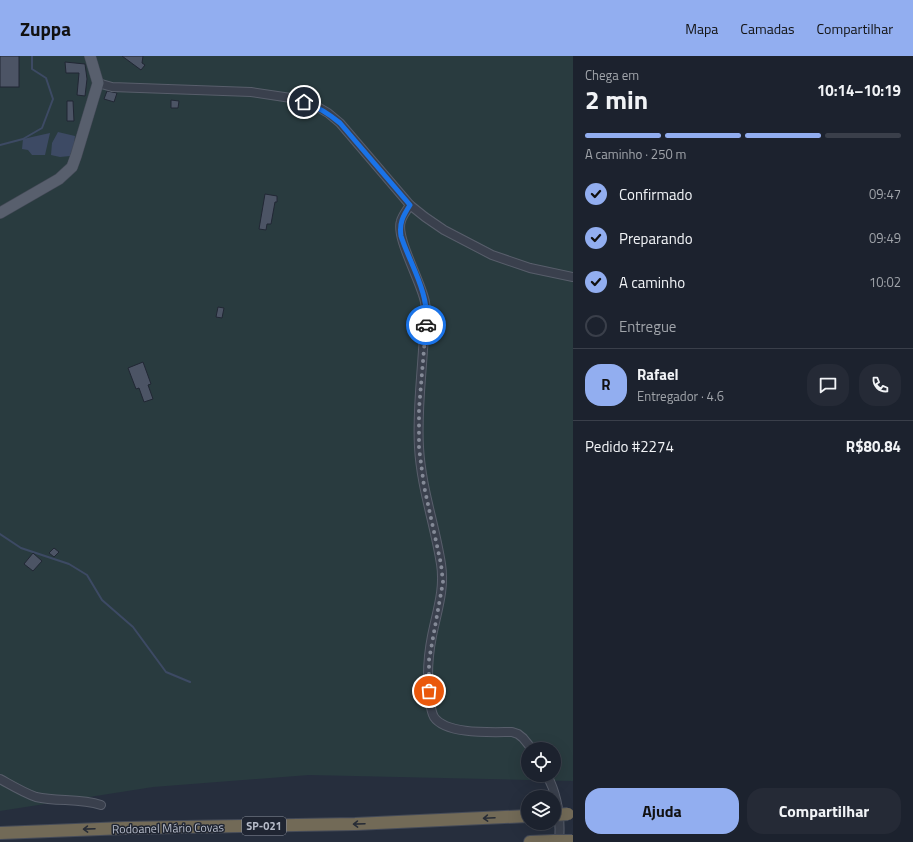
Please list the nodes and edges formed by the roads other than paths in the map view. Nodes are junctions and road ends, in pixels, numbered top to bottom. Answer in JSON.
{"nodes":[{"id":1,"x":90,"y":56,"type":"edge"},
{"id":2,"x":98,"y":83,"type":"junction"},
{"id":3,"x":410,"y":205,"type":"junction"},
{"id":4,"x":0,"y":213,"type":"edge"},
{"id":5,"x":573,"y":277,"type":"edge"},
{"id":6,"x":525,"y":742,"type":"edge"},
{"id":7,"x":0,"y":779,"type":"edge"},
{"id":8,"x":550,"y":782,"type":"edge"},
{"id":9,"x":101,"y":805,"type":"dead end"},
{"id":10,"x":571,"y":814,"type":"edge"},
{"id":11,"x":561,"y":815,"type":"edge"},
{"id":12,"x":521,"y":816,"type":"edge"},
{"id":13,"x":0,"y":833,"type":"edge"},
{"id":14,"x":572,"y":841,"type":"edge"},
{"id":15,"x":530,"y":842,"type":"edge"},
{"id":16,"x":556,"y":842,"type":"edge"}],
"edges":[{"from":1,"to":2,"type":"main road"},
{"from":2,"to":3,"type":"street"},
{"from":2,"to":4,"type":"main road"},
{"from":3,"to":5,"type":"street"},
{"from":3,"to":6,"type":"street"},
{"from":7,"to":9,"type":"street"},
{"from":8,"to":16,"type":"street"},
{"from":10,"to":11,"type":"highway","bridge":true},
{"from":12,"to":13,"type":"highway","name":"Rodoanel Mário Covas","number":"SP-021","one_way":true},
{"from":14,"to":16,"type":"highway","bridge":true},
{"from":15,"to":16,"type":"highway"}]}
